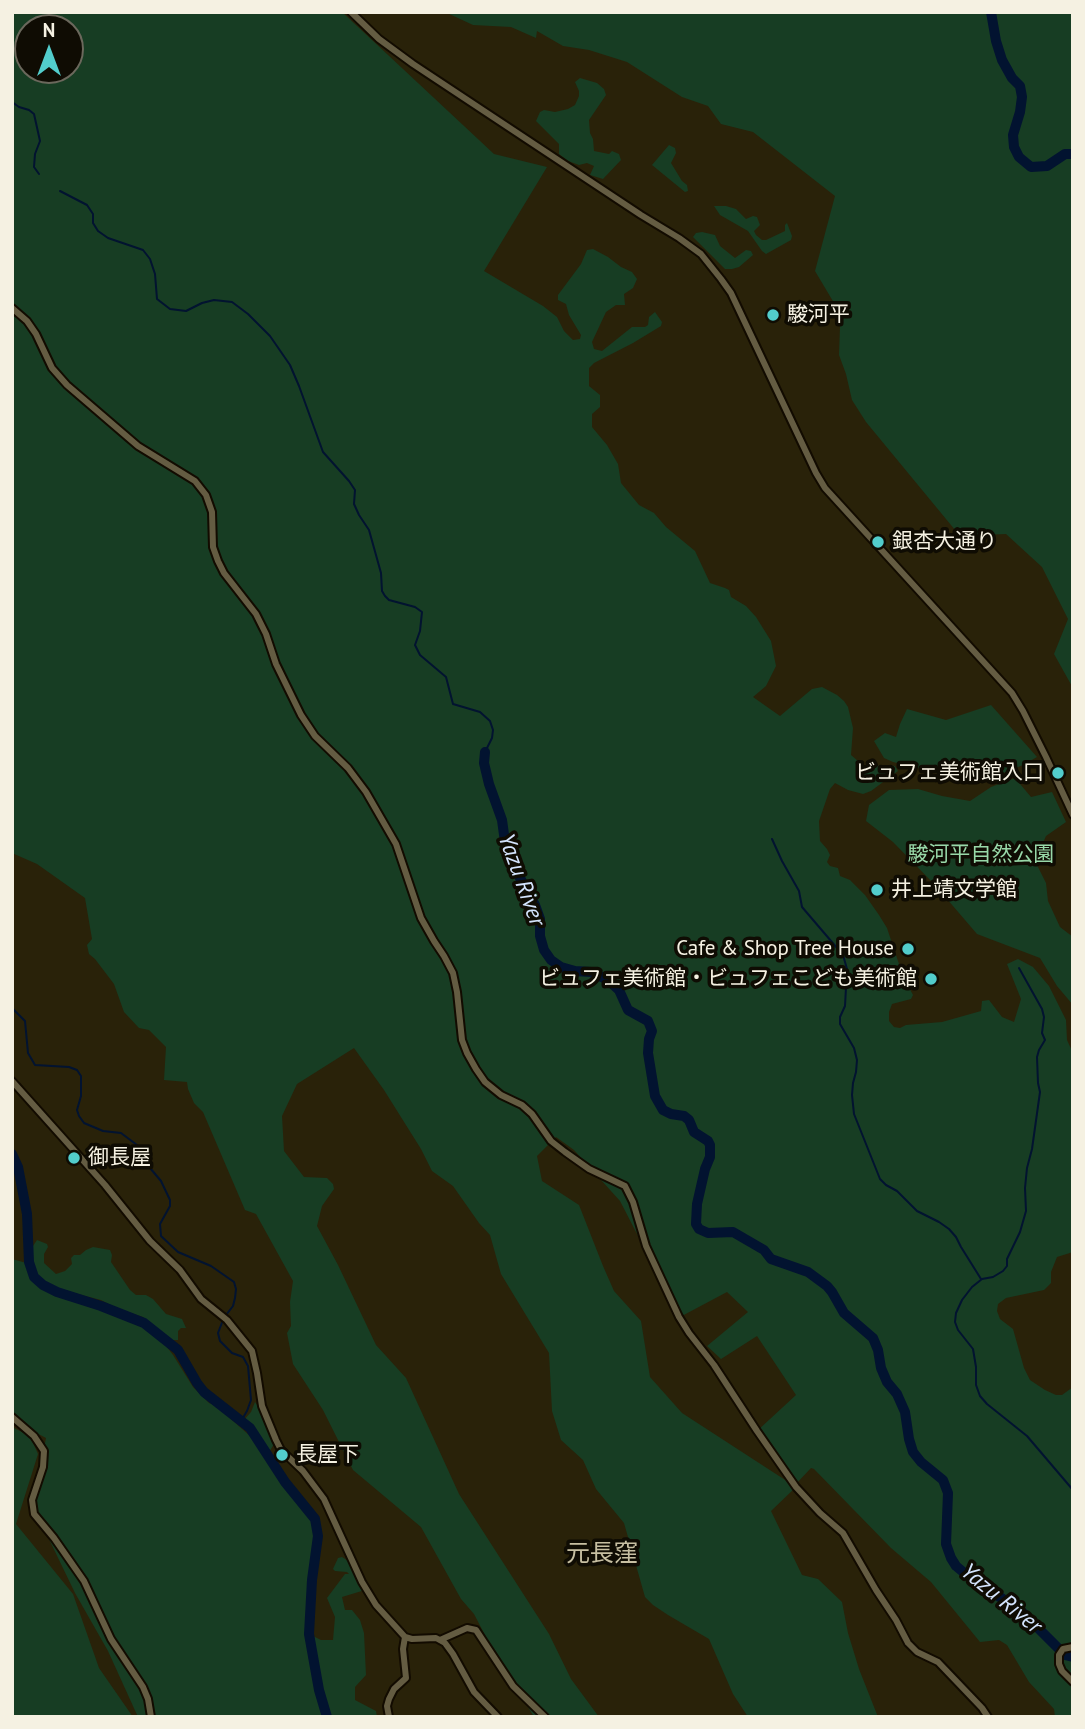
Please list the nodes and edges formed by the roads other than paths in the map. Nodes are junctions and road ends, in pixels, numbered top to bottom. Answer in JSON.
{"nodes":[{"id":1,"x":351,"y":12,"type":"edge"},
{"id":2,"x":12,"y":308,"type":"edge"},
{"id":3,"x":1073,"y":815,"type":"edge"},
{"id":4,"x":12,"y":1082,"type":"edge"},
{"id":5,"x":12,"y":1417,"type":"edge"},
{"id":6,"x":405,"y":1637,"type":"junction"},
{"id":7,"x":440,"y":1640,"type":"junction"},
{"id":8,"x":1073,"y":1647,"type":"edge"},
{"id":9,"x":1073,"y":1682,"type":"edge"},
{"id":10,"x":151,"y":1717,"type":"edge"},
{"id":11,"x":389,"y":1717,"type":"edge"},
{"id":12,"x":498,"y":1717,"type":"edge"},
{"id":13,"x":545,"y":1717,"type":"edge"},
{"id":14,"x":988,"y":1717,"type":"edge"}],
"edges":[{"from":1,"to":3,"type":"street"},
{"from":2,"to":14,"type":"street"},
{"from":4,"to":6,"type":"street"},
{"from":5,"to":10,"type":"street"},
{"from":6,"to":7,"type":"street"},
{"from":6,"to":11,"type":"street"},
{"from":7,"to":12,"type":"street"},
{"from":7,"to":13,"type":"street"},
{"from":8,"to":9,"type":"street"}]}
